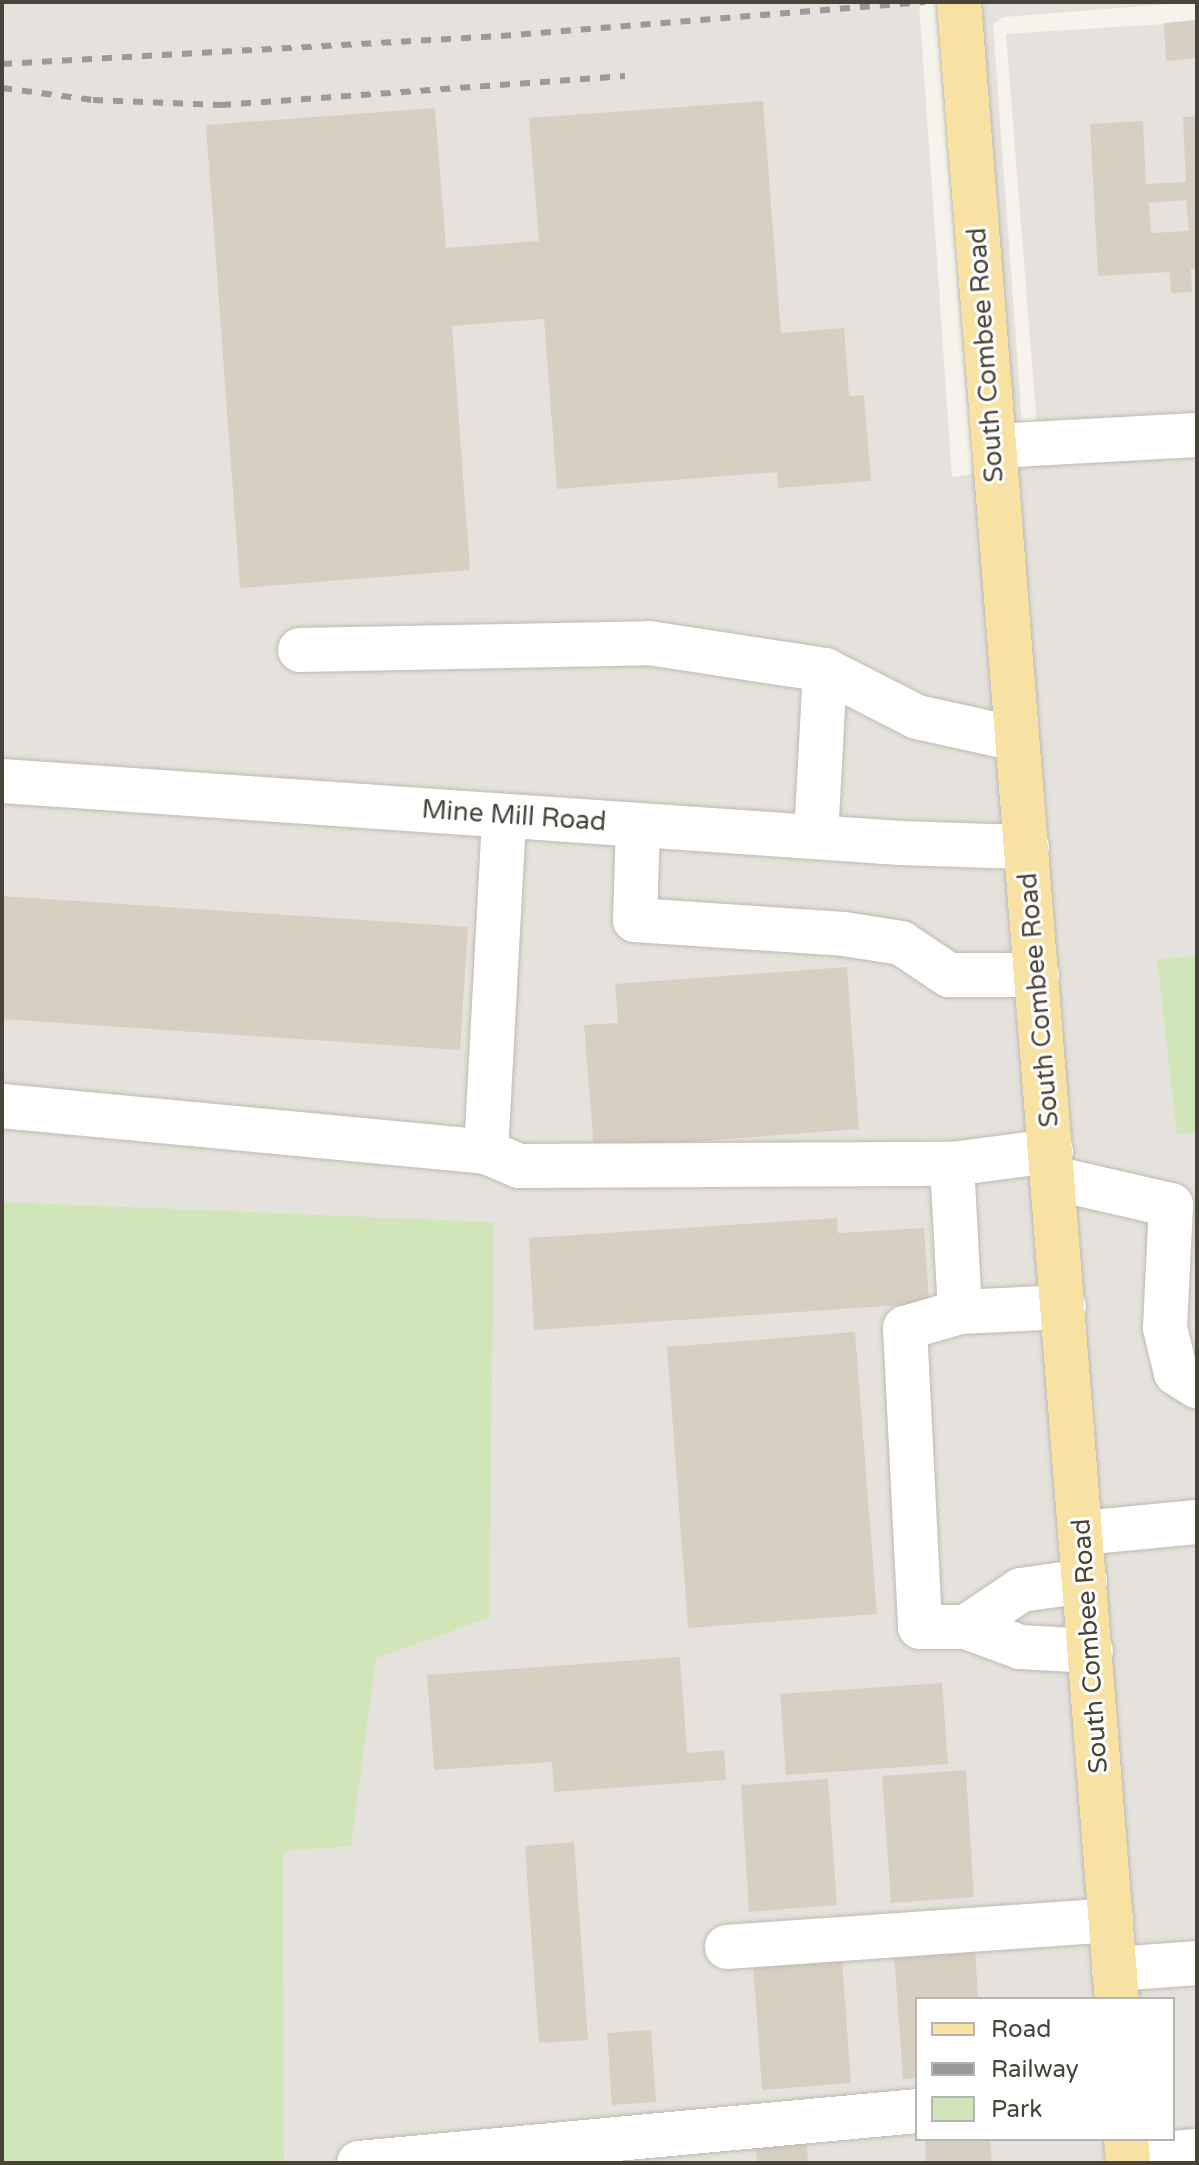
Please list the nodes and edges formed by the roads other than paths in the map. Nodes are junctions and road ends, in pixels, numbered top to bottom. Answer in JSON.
{"nodes":[{"id":1,"x":959,"y":2,"type":"edge"},
{"id":2,"x":1197,"y":435,"type":"edge"},
{"id":3,"x":994,"y":446,"type":"junction"},
{"id":4,"x":300,"y":650,"type":"dead end"},
{"id":5,"x":825,"y":670,"type":"junction"},
{"id":6,"x":1017,"y":739,"type":"junction"},
{"id":7,"x":2,"y":781,"type":"edge"},
{"id":8,"x":504,"y":816,"type":"junction"},
{"id":9,"x":638,"y":825,"type":"junction"},
{"id":10,"x":816,"y":837,"type":"junction"},
{"id":11,"x":1027,"y":847,"type":"junction"},
{"id":12,"x":1037,"y":975,"type":"junction"},
{"id":13,"x":2,"y":1106,"type":"edge"},
{"id":14,"x":486,"y":1152,"type":"junction"},
{"id":15,"x":952,"y":1164,"type":"junction"},
{"id":16,"x":1052,"y":1165,"type":"junction"},
{"id":17,"x":1064,"y":1307,"type":"junction"},
{"id":18,"x":960,"y":1312,"type":"junction"},
{"id":19,"x":1197,"y":1386,"type":"edge"},
{"id":20,"x":1197,"y":1522,"type":"edge"},
{"id":21,"x":1082,"y":1533,"type":"junction"},
{"id":22,"x":1085,"y":1581,"type":"junction"},
{"id":23,"x":966,"y":1627,"type":"junction"},
{"id":24,"x":1091,"y":1651,"type":"junction"},
{"id":25,"x":1111,"y":1920,"type":"junction"},
{"id":26,"x":727,"y":1947,"type":"dead end"},
{"id":27,"x":1197,"y":1963,"type":"edge"},
{"id":28,"x":1116,"y":1984,"type":"edge"},
{"id":29,"x":915,"y":2111,"type":"edge"},
{"id":30,"x":1197,"y":2151,"type":"edge"},
{"id":31,"x":1127,"y":2153,"type":"edge"},
{"id":32,"x":359,"y":2163,"type":"edge"}],
"edges":[{"from":1,"to":3,"type":"main road","name":"South Combee Road"},
{"from":2,"to":3,"type":"street"},
{"from":3,"to":6,"type":"main road","name":"South Combee Road"},
{"from":4,"to":5,"type":"street"},
{"from":5,"to":6,"type":"street"},
{"from":5,"to":10,"type":"street"},
{"from":6,"to":11,"type":"main road","name":"South Combee Road"},
{"from":7,"to":8,"type":"street","name":"Mine Mill Road"},
{"from":8,"to":9,"type":"street","name":"Mine Mill Road"},
{"from":8,"to":14,"type":"street"},
{"from":9,"to":10,"type":"street","name":"Mine Mill Road"},
{"from":9,"to":12,"type":"street"},
{"from":10,"to":11,"type":"street","name":"Mine Mill Road"},
{"from":11,"to":12,"type":"main road","name":"South Combee Road"},
{"from":12,"to":16,"type":"main road","name":"South Combee Road"},
{"from":13,"to":14,"type":"street"},
{"from":14,"to":15,"type":"street"},
{"from":15,"to":16,"type":"street"},
{"from":15,"to":18,"type":"street"},
{"from":16,"to":17,"type":"main road","name":"South Combee Road"},
{"from":16,"to":19,"type":"street"},
{"from":17,"to":18,"type":"street"},
{"from":17,"to":21,"type":"main road","name":"South Combee Road"},
{"from":18,"to":23,"type":"street"},
{"from":20,"to":21,"type":"street"},
{"from":21,"to":22,"type":"main road","name":"South Combee Road"},
{"from":22,"to":23,"type":"street"},
{"from":22,"to":24,"type":"main road","name":"South Combee Road"},
{"from":23,"to":24,"type":"street"},
{"from":24,"to":25,"type":"main road","name":"South Combee Road"},
{"from":25,"to":26,"type":"street"},
{"from":25,"to":28,"type":"main road","name":"South Combee Road"},
{"from":27,"to":28,"type":"street"},
{"from":29,"to":32,"type":"street"},
{"from":30,"to":31,"type":"street"}]}
